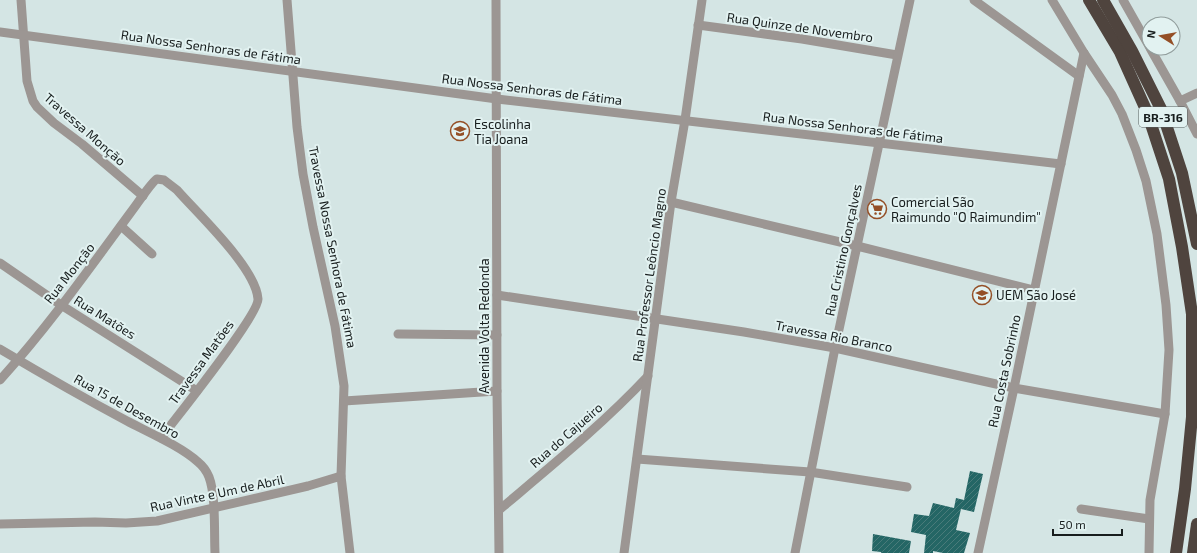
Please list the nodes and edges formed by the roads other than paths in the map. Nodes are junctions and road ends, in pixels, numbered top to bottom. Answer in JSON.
{"nodes":[{"id":1,"x":21,"y":0,"type":"edge"},
{"id":2,"x":287,"y":0,"type":"edge"},
{"id":3,"x":496,"y":0,"type":"edge"},
{"id":4,"x":502,"y":0,"type":"edge"},
{"id":5,"x":702,"y":0,"type":"edge"},
{"id":6,"x":910,"y":0,"type":"edge"},
{"id":7,"x":974,"y":0,"type":"edge"},
{"id":8,"x":1052,"y":0,"type":"edge"},
{"id":9,"x":1089,"y":0,"type":"edge"},
{"id":10,"x":1103,"y":0,"type":"edge"},
{"id":11,"x":1123,"y":0,"type":"edge"},
{"id":12,"x":698,"y":25,"type":"junction"},
{"id":13,"x":1141,"y":31,"type":"edge"},
{"id":14,"x":0,"y":32,"type":"edge"},
{"id":15,"x":24,"y":35,"type":"junction"},
{"id":16,"x":1084,"y":53,"type":"junction"},
{"id":17,"x":897,"y":55,"type":"junction"},
{"id":18,"x":1155,"y":56,"type":"edge"},
{"id":19,"x":293,"y":71,"type":"junction"},
{"id":20,"x":1079,"y":76,"type":"junction"},
{"id":21,"x":1197,"y":93,"type":"edge"},
{"id":22,"x":497,"y":99,"type":"junction"},
{"id":23,"x":1180,"y":101,"type":"junction"},
{"id":24,"x":685,"y":120,"type":"junction"},
{"id":25,"x":1197,"y":134,"type":"edge"},
{"id":26,"x":879,"y":142,"type":"junction"},
{"id":27,"x":1061,"y":164,"type":"junction"},
{"id":28,"x":143,"y":196,"type":"junction"},
{"id":29,"x":671,"y":202,"type":"junction"},
{"id":30,"x":121,"y":226,"type":"junction"},
{"id":31,"x":1197,"y":244,"type":"edge"},
{"id":32,"x":857,"y":246,"type":"junction"},
{"id":33,"x":152,"y":254,"type":"dead end"},
{"id":34,"x":0,"y":263,"type":"edge"},
{"id":35,"x":1034,"y":290,"type":"junction"},
{"id":36,"x":497,"y":295,"type":"junction"},
{"id":37,"x":258,"y":300,"type":"joint"},
{"id":38,"x":61,"y":305,"type":"junction"},
{"id":39,"x":657,"y":318,"type":"junction"},
{"id":40,"x":398,"y":334,"type":"dead end"},
{"id":41,"x":497,"y":336,"type":"junction"},
{"id":42,"x":835,"y":348,"type":"junction"},
{"id":43,"x":0,"y":349,"type":"edge"},
{"id":44,"x":18,"y":360,"type":"junction"},
{"id":45,"x":648,"y":376,"type":"junction"},
{"id":46,"x":0,"y":380,"type":"edge"},
{"id":47,"x":1014,"y":388,"type":"junction"},
{"id":48,"x":197,"y":391,"type":"junction"},
{"id":49,"x":497,"y":392,"type":"junction"},
{"id":50,"x":344,"y":402,"type":"junction"},
{"id":51,"x":1165,"y":414,"type":"junction"},
{"id":52,"x":161,"y":438,"type":"junction"},
{"id":53,"x":637,"y":459,"type":"junction"},
{"id":54,"x":810,"y":472,"type":"junction"},
{"id":55,"x":341,"y":476,"type":"junction"},
{"id":56,"x":908,"y":488,"type":"dead end"},
{"id":57,"x":214,"y":507,"type":"junction"},
{"id":58,"x":1081,"y":508,"type":"dead end"},
{"id":59,"x":499,"y":510,"type":"junction"},
{"id":60,"x":1149,"y":519,"type":"junction"},
{"id":61,"x":0,"y":524,"type":"edge"},
{"id":62,"x":1197,"y":524,"type":"edge"},
{"id":63,"x":215,"y":553,"type":"edge"},
{"id":64,"x":350,"y":553,"type":"edge"},
{"id":65,"x":499,"y":553,"type":"edge"},
{"id":66,"x":624,"y":553,"type":"edge"},
{"id":67,"x":795,"y":553,"type":"edge"},
{"id":68,"x":978,"y":553,"type":"edge"},
{"id":69,"x":1149,"y":553,"type":"edge"},
{"id":70,"x":1176,"y":553,"type":"edge"},
{"id":71,"x":1193,"y":553,"type":"edge"}],
"edges":[{"from":1,"to":15,"type":"street","name":"Travessa Monção"},
{"from":2,"to":19,"type":"street","name":"Travessa Nossa Senhora de Fátima"},
{"from":3,"to":22,"type":"street","name":"Avenida Volta Redonda"},
{"from":4,"to":22,"type":"street","name":"Avenida Volta Redonda"},
{"from":5,"to":12,"type":"street","name":"Rua Professor Leôncio Magno"},
{"from":6,"to":17,"type":"street","name":"Rua Cristino Gonçalves"},
{"from":7,"to":20,"type":"street"},
{"from":8,"to":16,"type":"street"},
{"from":9,"to":70,"type":"highway","number":"BR-316"},
{"from":10,"to":31,"type":"highway","number":"BR-316"},
{"from":11,"to":13,"type":"street"},
{"from":12,"to":17,"type":"street","name":"Rua Quinze de Novembro"},
{"from":12,"to":24,"type":"street","name":"Rua Professor Leôncio Magno"},
{"from":14,"to":15,"type":"street","name":"Rua Nossa Senhoras de Fátima"},
{"from":15,"to":19,"type":"street","name":"Rua Nossa Senhoras de Fátima"},
{"from":15,"to":28,"type":"street","name":"Travessa Monção"},
{"from":16,"to":20,"type":"street","name":"Rua Costa Sobrinho"},
{"from":16,"to":51,"type":"street"},
{"from":17,"to":26,"type":"street","name":"Rua Cristino Gonçalves"},
{"from":18,"to":23,"type":"street"},
{"from":19,"to":22,"type":"street","name":"Rua Nossa Senhoras de Fátima"},
{"from":19,"to":50,"type":"street","name":"Travessa Nossa Senhora de Fátima"},
{"from":20,"to":27,"type":"street","name":"Rua Costa Sobrinho"},
{"from":21,"to":23,"type":"street"},
{"from":22,"to":24,"type":"street","name":"Rua Nossa Senhoras de Fátima"},
{"from":22,"to":36,"type":"street","name":"Avenida Volta Redonda"},
{"from":23,"to":25,"type":"street"},
{"from":24,"to":26,"type":"street","name":"Rua Nossa Senhoras de Fátima"},
{"from":24,"to":29,"type":"street","name":"Rua Professor Leôncio Magno"},
{"from":26,"to":27,"type":"street","name":"Rua Nossa Senhoras de Fátima"},
{"from":26,"to":32,"type":"street","name":"Rua Cristino Gonçalves"},
{"from":27,"to":35,"type":"street","name":"Rua Costa Sobrinho"},
{"from":28,"to":30,"type":"street","name":"Rua Monção"},
{"from":28,"to":37,"type":"street","name":"Rua Monção"},
{"from":29,"to":32,"type":"street"},
{"from":29,"to":39,"type":"street","name":"Rua Professor Leôncio Magno"},
{"from":30,"to":33,"type":"street"},
{"from":30,"to":38,"type":"street","name":"Rua Monção"},
{"from":32,"to":35,"type":"street"},
{"from":32,"to":42,"type":"street","name":"Rua Cristino Gonçalves"},
{"from":34,"to":38,"type":"street","name":"Rua Matões"},
{"from":35,"to":47,"type":"street","name":"Rua Costa Sobrinho"},
{"from":36,"to":39,"type":"street","name":"Travessa Rio Branco"},
{"from":36,"to":41,"type":"street","name":"Avenida Volta Redonda"},
{"from":37,"to":48,"type":"street","name":"Travessa Matões"},
{"from":38,"to":44,"type":"street","name":"Rua Monção"},
{"from":38,"to":48,"type":"street","name":"Rua Matões"},
{"from":39,"to":42,"type":"street","name":"Travessa Rio Branco"},
{"from":39,"to":45,"type":"street","name":"Rua Professor Leôncio Magno"},
{"from":40,"to":41,"type":"street"},
{"from":41,"to":49,"type":"street","name":"Avenida Volta Redonda"},
{"from":42,"to":47,"type":"street","name":"Travessa Rio Branco"},
{"from":42,"to":54,"type":"street","name":"Rua Cristino Gonçalves"},
{"from":43,"to":44,"type":"street","name":"Rua 15 de Desembro"},
{"from":44,"to":46,"type":"street","name":"Rua Monção"},
{"from":44,"to":52,"type":"street","name":"Rua 15 de Desembro"},
{"from":45,"to":53,"type":"street","name":"Rua Professor Leôncio Magno"},
{"from":45,"to":59,"type":"street","name":"Rua do Cajueiro"},
{"from":47,"to":51,"type":"street","name":"Travessa Rio Branco"},
{"from":47,"to":68,"type":"street","name":"Rua Costa Sobrinho"},
{"from":48,"to":52,"type":"street","name":"Travessa Matões"},
{"from":49,"to":50,"type":"street"},
{"from":49,"to":59,"type":"street","name":"Avenida Volta Redonda"},
{"from":50,"to":55,"type":"street","name":"Travessa Nossa Senhora de Fátima"},
{"from":51,"to":60,"type":"street"},
{"from":52,"to":57,"type":"street","name":"Rua 15 de Desembro"},
{"from":53,"to":54,"type":"street"},
{"from":53,"to":66,"type":"street","name":"Rua Professor Leôncio Magno"},
{"from":54,"to":56,"type":"street"},
{"from":54,"to":67,"type":"street","name":"Rua Cristino Gonçalves"},
{"from":55,"to":57,"type":"street","name":"Rua Vinte e Um de Abril"},
{"from":55,"to":64,"type":"street","name":"Travessa Nossa Senhora de Fátima"},
{"from":57,"to":61,"type":"street","name":"Rua Vinte e Um de Abril"},
{"from":57,"to":63,"type":"street","name":"Rua 15 de Desembro"},
{"from":58,"to":60,"type":"street"},
{"from":59,"to":65,"type":"street","name":"Avenida Volta Redonda"},
{"from":60,"to":69,"type":"street"},
{"from":62,"to":71,"type":"highway"}]}
